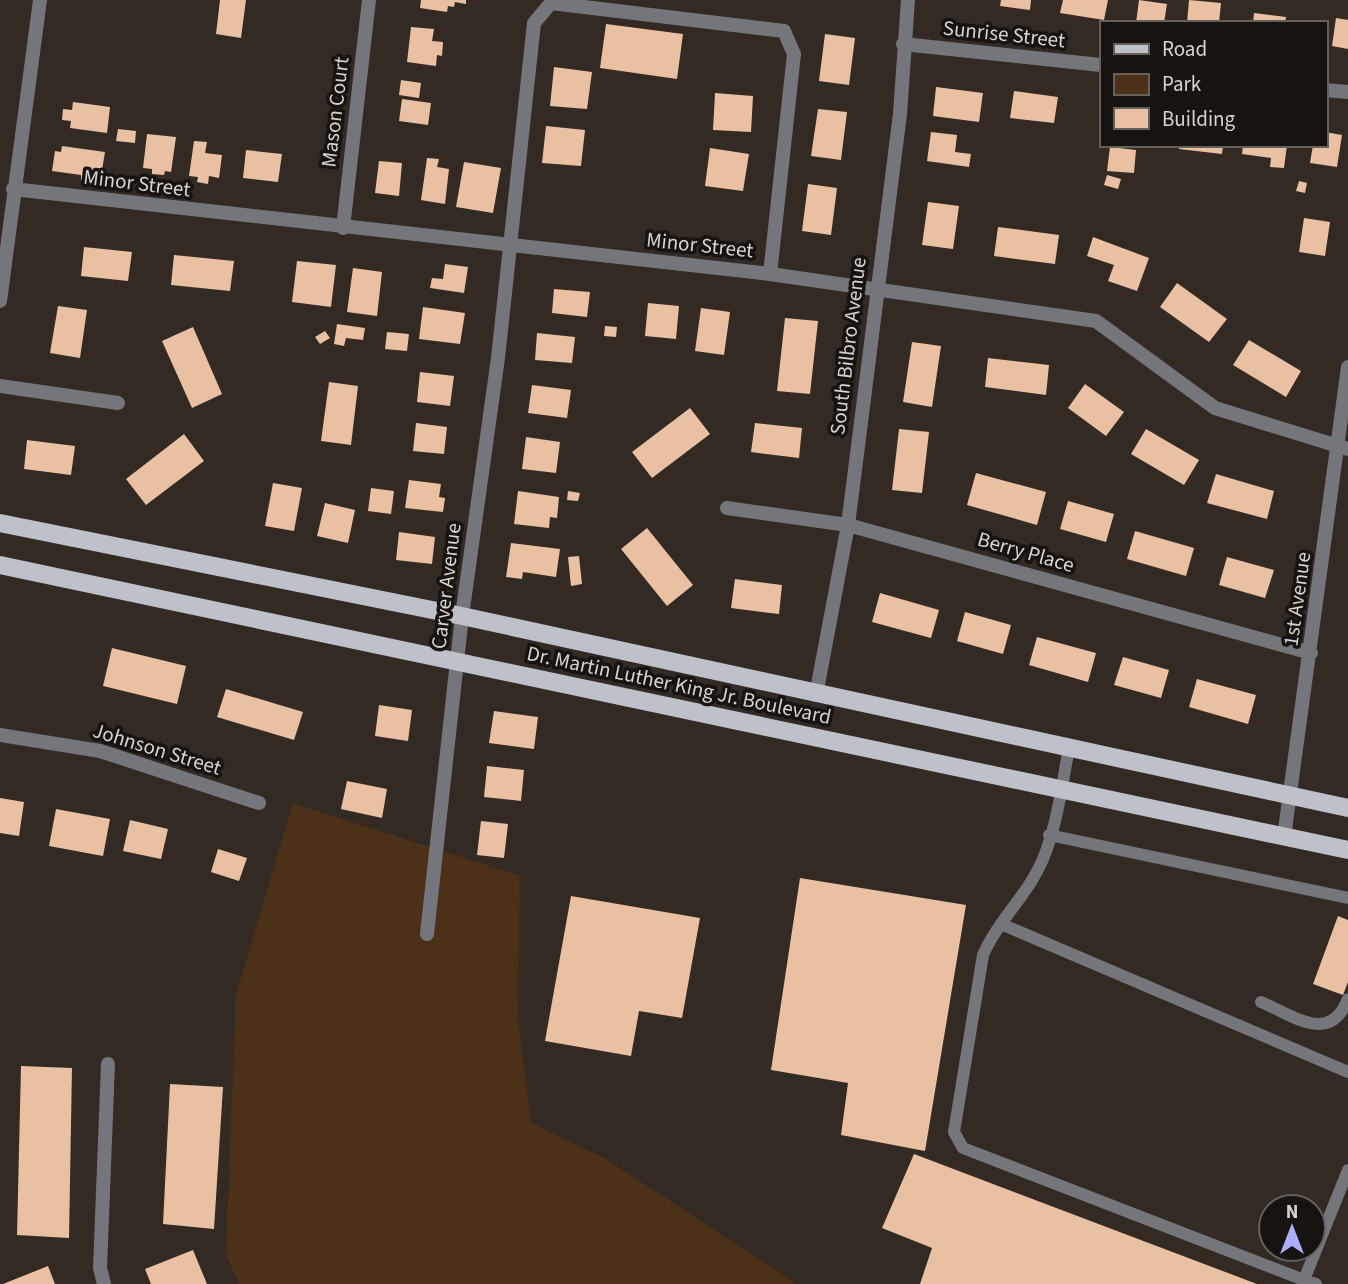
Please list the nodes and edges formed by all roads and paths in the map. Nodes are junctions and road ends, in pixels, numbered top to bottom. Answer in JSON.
{"nodes":[{"id":1,"x":40,"y":0,"type":"edge"},
{"id":2,"x":369,"y":0,"type":"edge"},
{"id":3,"x":908,"y":0,"type":"edge"},
{"id":4,"x":903,"y":44,"type":"junction"},
{"id":5,"x":1100,"y":65,"type":"edge"},
{"id":6,"x":1327,"y":90,"type":"edge"},
{"id":7,"x":1348,"y":92,"type":"edge"},
{"id":8,"x":13,"y":189,"type":"junction"},
{"id":9,"x":342,"y":228,"type":"junction"},
{"id":10,"x":510,"y":244,"type":"junction"},
{"id":11,"x":770,"y":274,"type":"junction"},
{"id":12,"x":875,"y":288,"type":"junction"},
{"id":13,"x":0,"y":301,"type":"edge"},
{"id":14,"x":1348,"y":367,"type":"edge"},
{"id":15,"x":0,"y":386,"type":"edge"},
{"id":16,"x":118,"y":403,"type":"dead end"},
{"id":17,"x":1343,"y":448,"type":"edge"},
{"id":18,"x":727,"y":508,"type":"dead end"},
{"id":19,"x":0,"y":523,"type":"edge"},
{"id":20,"x":848,"y":524,"type":"junction"},
{"id":21,"x":0,"y":565,"type":"edge"},
{"id":22,"x":462,"y":616,"type":"junction"},
{"id":23,"x":1311,"y":653,"type":"junction"},
{"id":24,"x":457,"y":661,"type":"junction"},
{"id":25,"x":817,"y":695,"type":"junction"},
{"id":26,"x":0,"y":735,"type":"edge"},
{"id":27,"x":1069,"y":748,"type":"junction"},
{"id":28,"x":1061,"y":789,"type":"junction"},
{"id":29,"x":1290,"y":796,"type":"junction"},
{"id":30,"x":259,"y":803,"type":"dead end"},
{"id":31,"x":1348,"y":808,"type":"edge"},
{"id":32,"x":1049,"y":835,"type":"junction"},
{"id":33,"x":1284,"y":837,"type":"junction"},
{"id":34,"x":1348,"y":850,"type":"edge"},
{"id":35,"x":1348,"y":898,"type":"edge"},
{"id":36,"x":1001,"y":924,"type":"junction"},
{"id":37,"x":427,"y":933,"type":"dead end"},
{"id":38,"x":1348,"y":999,"type":"edge"},
{"id":39,"x":1261,"y":1002,"type":"dead end"},
{"id":40,"x":108,"y":1065,"type":"dead end"},
{"id":41,"x":1348,"y":1072,"type":"edge"},
{"id":42,"x":1348,"y":1170,"type":"edge"},
{"id":43,"x":1310,"y":1282,"type":"edge"},
{"id":44,"x":104,"y":1284,"type":"edge"}],
"edges":[{"from":1,"to":8,"type":"street"},
{"from":2,"to":9,"type":"street","name":"Mason Court"},
{"from":3,"to":4,"type":"street","name":"South Bilbro Avenue"},
{"from":4,"to":5,"type":"street","name":"Sunrise Street"},
{"from":4,"to":12,"type":"street","name":"South Bilbro Avenue"},
{"from":6,"to":7,"type":"street"},
{"from":8,"to":9,"type":"street","name":"Minor Street"},
{"from":8,"to":13,"type":"street"},
{"from":9,"to":10,"type":"street","name":"Minor Street"},
{"from":10,"to":11,"type":"street","name":"Minor Street"},
{"from":10,"to":11,"type":"street","name":"Carver Avenue"},
{"from":10,"to":22,"type":"street","name":"Carver Avenue"},
{"from":11,"to":12,"type":"street","name":"Minor Street"},
{"from":12,"to":17,"type":"street","name":"Minor Street"},
{"from":12,"to":20,"type":"street","name":"South Bilbro Avenue"},
{"from":14,"to":17,"type":"street","name":"1st Avenue"},
{"from":15,"to":16,"type":"street"},
{"from":17,"to":23,"type":"street","name":"1st Avenue"},
{"from":18,"to":20,"type":"street","name":"Berry Place"},
{"from":19,"to":22,"type":"main road","name":"Dr. Martin Luther King Jr. Boulevard"},
{"from":20,"to":23,"type":"street","name":"Berry Place"},
{"from":20,"to":25,"type":"street","name":"South Bilbro Avenue"},
{"from":21,"to":24,"type":"main road","name":"Dr. Martin Luther King Jr. Boulevard"},
{"from":22,"to":24,"type":"street","name":"Carver Avenue"},
{"from":22,"to":25,"type":"main road","name":"Dr. Martin Luther King Jr. Boulevard"},
{"from":23,"to":29,"type":"street","name":"1st Avenue"},
{"from":24,"to":28,"type":"main road","name":"Dr. Martin Luther King Jr. Boulevard"},
{"from":24,"to":37,"type":"street","name":"Carver Avenue"},
{"from":25,"to":27,"type":"main road","name":"Dr. Martin Luther King Jr. Boulevard"},
{"from":26,"to":30,"type":"street","name":"Johnson Street"},
{"from":27,"to":28,"type":"lane"},
{"from":27,"to":29,"type":"main road","name":"Dr. Martin Luther King Jr. Boulevard"},
{"from":28,"to":32,"type":"lane"},
{"from":28,"to":33,"type":"main road","name":"Dr. Martin Luther King Jr. Boulevard"},
{"from":29,"to":31,"type":"main road","name":"Dr. Martin Luther King Jr. Boulevard"},
{"from":29,"to":33,"type":"street","name":"1st Avenue"},
{"from":32,"to":35,"type":"lane"},
{"from":32,"to":36,"type":"lane"},
{"from":33,"to":34,"type":"main road","name":"Dr. Martin Luther King Jr. Boulevard"},
{"from":36,"to":41,"type":"lane"},
{"from":36,"to":43,"type":"lane"},
{"from":38,"to":39,"type":"lane"},
{"from":40,"to":44,"type":"street"},
{"from":42,"to":43,"type":"lane"}]}
